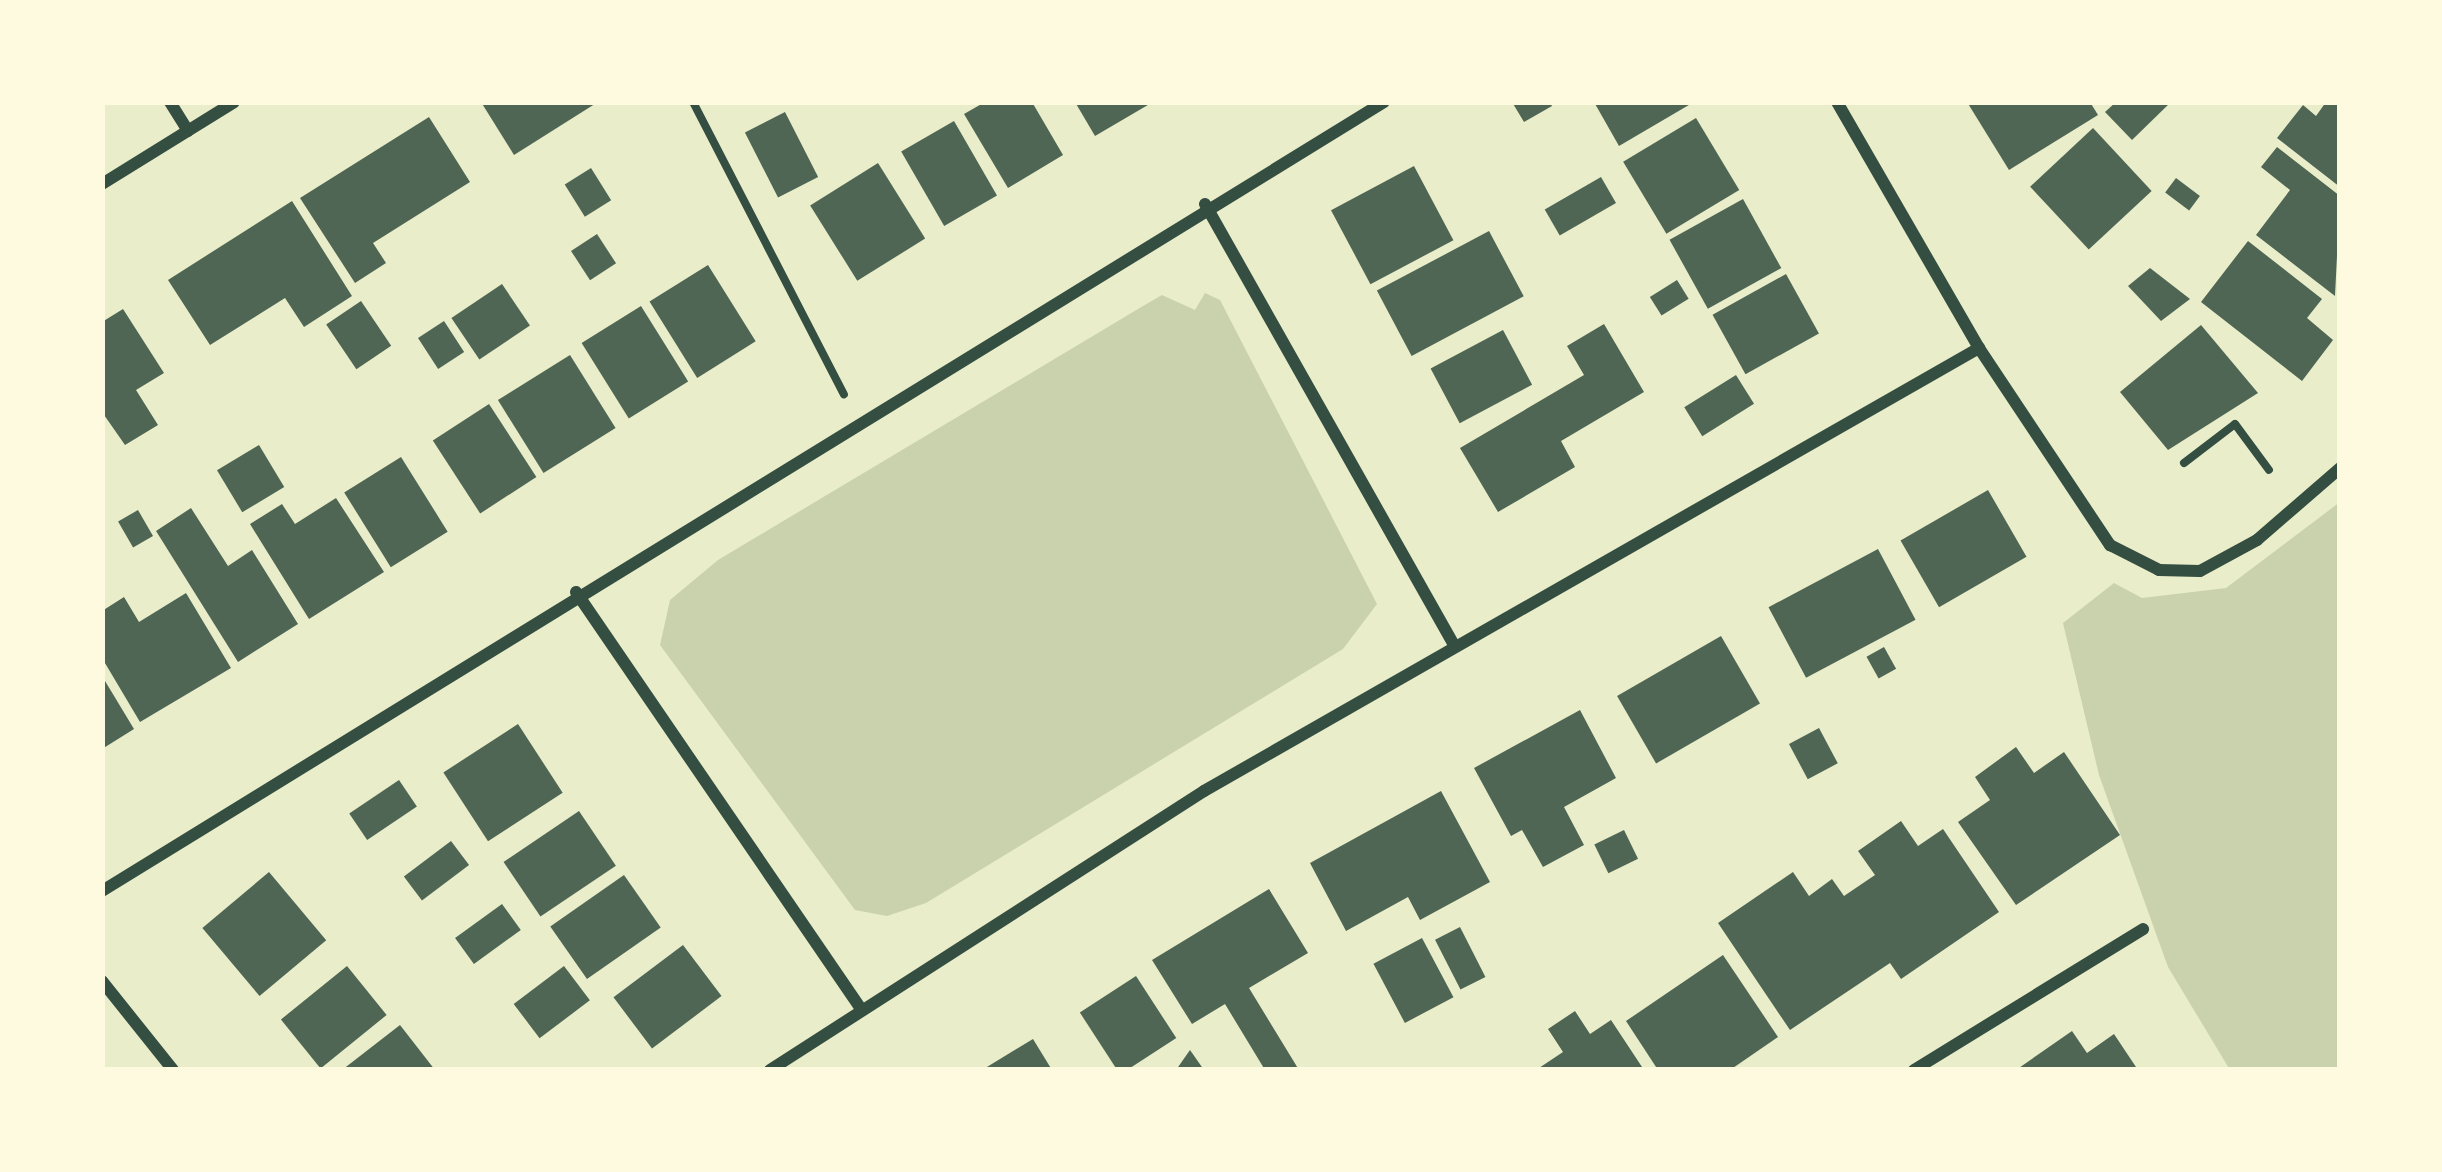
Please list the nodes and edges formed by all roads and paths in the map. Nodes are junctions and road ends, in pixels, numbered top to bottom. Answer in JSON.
{"nodes":[{"id":1,"x":170,"y":102,"type":"edge"},
{"id":2,"x":234,"y":102,"type":"edge"},
{"id":3,"x":693,"y":102,"type":"edge"},
{"id":4,"x":1384,"y":102,"type":"edge"},
{"id":5,"x":1837,"y":102,"type":"edge"},
{"id":6,"x":188,"y":131,"type":"junction"},
{"id":7,"x":102,"y":184,"type":"edge"},
{"id":8,"x":1205,"y":204,"type":"junction"},
{"id":9,"x":1979,"y":348,"type":"junction"},
{"id":10,"x":857,"y":418,"type":"junction"},
{"id":11,"x":2183,"y":463,"type":"dead end"},
{"id":12,"x":2340,"y":468,"type":"edge"},
{"id":13,"x":2269,"y":470,"type":"dead end"},
{"id":14,"x":576,"y":592,"type":"junction"},
{"id":15,"x":1454,"y":645,"type":"junction"},
{"id":16,"x":102,"y":891,"type":"edge"},
{"id":17,"x":2143,"y":928,"type":"dead end"},
{"id":18,"x":102,"y":981,"type":"edge"},
{"id":19,"x":859,"y":1006,"type":"junction"},
{"id":20,"x":173,"y":1070,"type":"edge"},
{"id":21,"x":770,"y":1070,"type":"edge"},
{"id":22,"x":1914,"y":1070,"type":"edge"}],
"edges":[{"from":1,"to":6,"type":"street"},
{"from":2,"to":6,"type":"street"},
{"from":3,"to":10,"type":"path"},
{"from":4,"to":8,"type":"street"},
{"from":5,"to":9,"type":"street"},
{"from":6,"to":7,"type":"street"},
{"from":8,"to":10,"type":"street"},
{"from":8,"to":15,"type":"street"},
{"from":9,"to":12,"type":"street"},
{"from":9,"to":15,"type":"street"},
{"from":10,"to":14,"type":"street"},
{"from":11,"to":13,"type":"path"},
{"from":14,"to":16,"type":"street"},
{"from":14,"to":19,"type":"street"},
{"from":15,"to":19,"type":"street"},
{"from":17,"to":22,"type":"street"},
{"from":18,"to":20,"type":"street"},
{"from":19,"to":21,"type":"street"}]}
